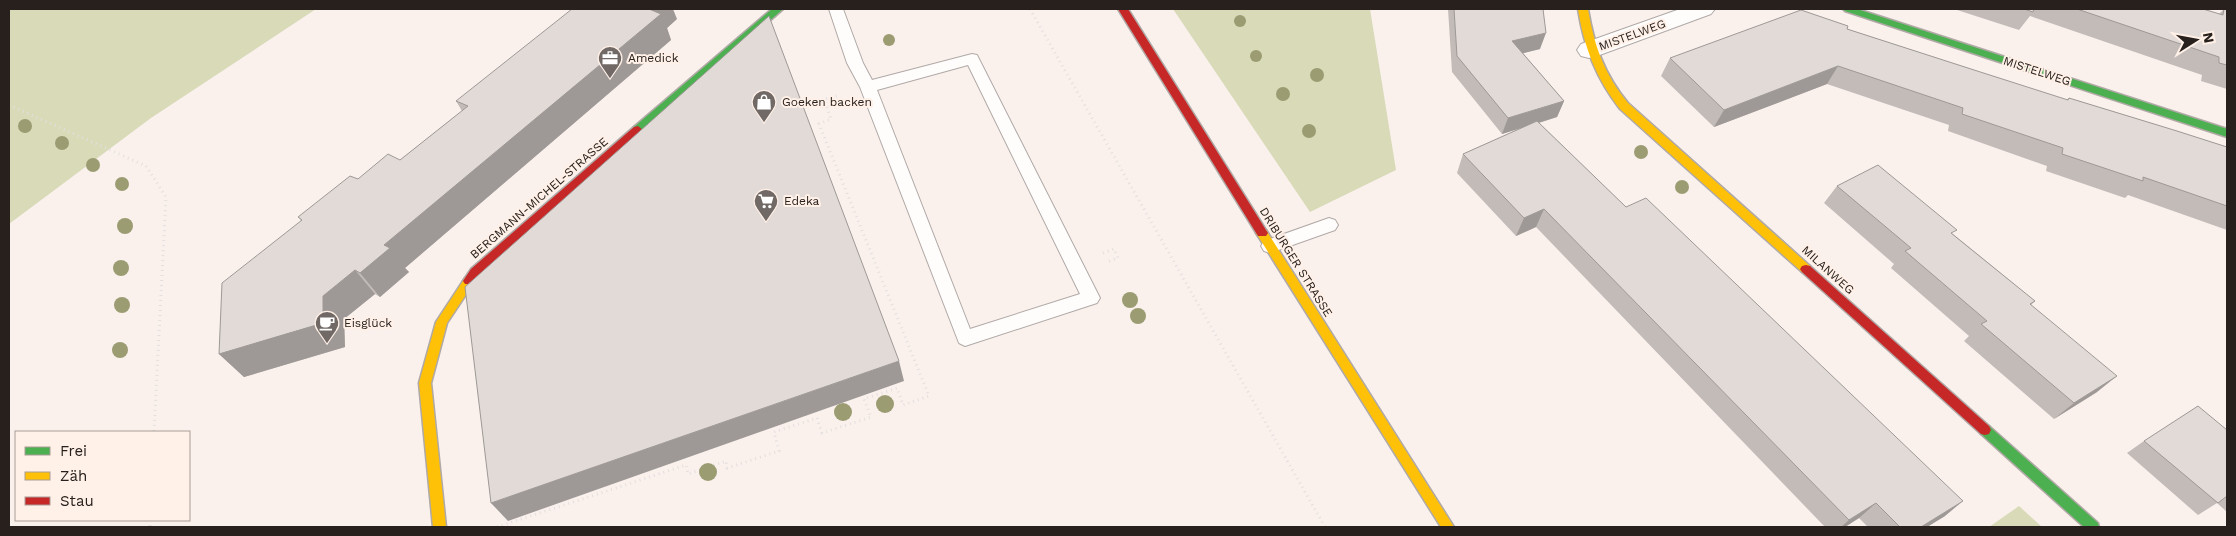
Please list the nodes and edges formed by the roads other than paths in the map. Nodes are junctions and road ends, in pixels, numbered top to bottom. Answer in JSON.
{"nodes":[{"id":1,"x":778,"y":9,"type":"edge"},
{"id":2,"x":836,"y":9,"type":"edge"},
{"id":3,"x":1124,"y":9,"type":"edge"},
{"id":4,"x":1583,"y":9,"type":"edge"},
{"id":5,"x":1703,"y":9,"type":"edge"},
{"id":6,"x":1848,"y":9,"type":"edge"},
{"id":7,"x":1589,"y":50,"type":"junction"},
{"id":8,"x":868,"y":87,"type":"junction"},
{"id":9,"x":2227,"y":134,"type":"edge"},
{"id":10,"x":1329,"y":224,"type":"dead end"},
{"id":11,"x":1270,"y":246,"type":"junction"},
{"id":12,"x":439,"y":527,"type":"edge"},
{"id":13,"x":1448,"y":527,"type":"edge"},
{"id":14,"x":2094,"y":527,"type":"edge"}],
"edges":[{"from":1,"to":12,"type":"street","name":"BERGMANN-MICHEL-STRASSE"},
{"from":2,"to":8,"type":"lane"},
{"from":3,"to":11,"type":"street","name":"DRIBURGER STRASSE"},
{"from":4,"to":7,"type":"street","name":"MILANWEG"},
{"from":5,"to":7,"type":"street","name":"MISTELWEG"},
{"from":6,"to":9,"type":"street","name":"MISTELWEG"},
{"from":7,"to":14,"type":"street","name":"MILANWEG"},
{"from":8,"to":8,"type":"lane"},
{"from":10,"to":11,"type":"lane"},
{"from":11,"to":13,"type":"street","name":"DRIBURGER STRASSE"}]}
